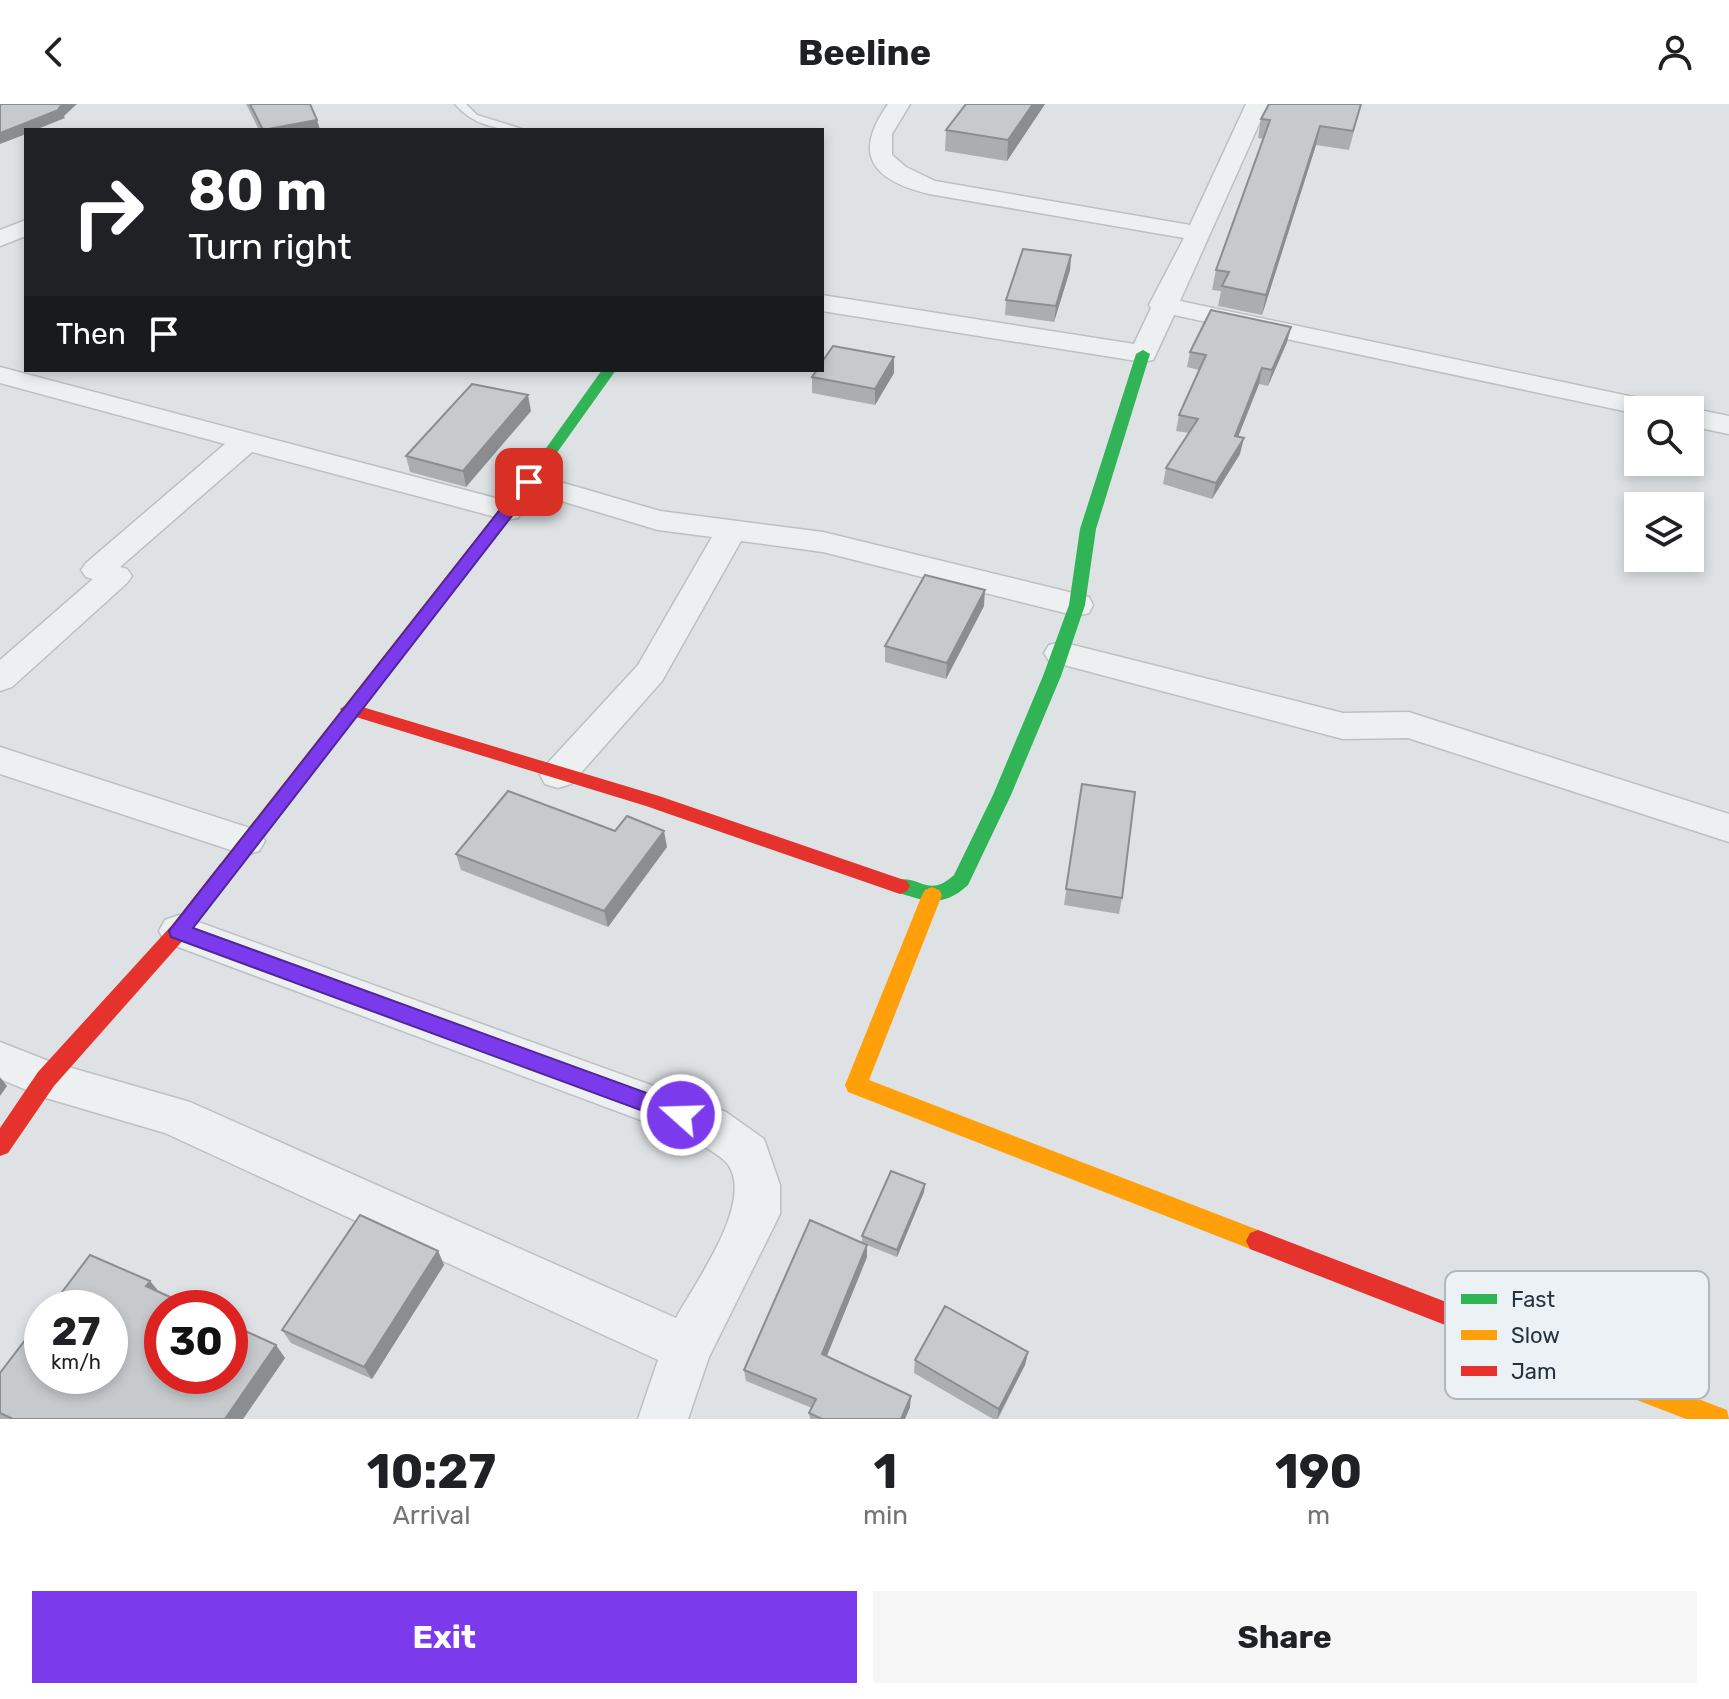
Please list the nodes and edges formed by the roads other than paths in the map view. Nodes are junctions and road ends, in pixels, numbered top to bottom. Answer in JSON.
{"nodes":[{"id":1,"x":460,"y":104,"type":"edge"},
{"id":2,"x":899,"y":104,"type":"edge"},
{"id":3,"x":1257,"y":104,"type":"edge"},
{"id":4,"x":512,"y":128,"type":"edge"},
{"id":5,"x":24,"y":228,"type":"edge"},
{"id":6,"x":1196,"y":233,"type":"junction"},
{"id":7,"x":0,"y":239,"type":"edge"},
{"id":8,"x":824,"y":303,"type":"edge"},
{"id":9,"x":1162,"y":305,"type":"junction"},
{"id":10,"x":1143,"y":354,"type":"junction"},
{"id":11,"x":608,"y":372,"type":"edge"},
{"id":12,"x":0,"y":375,"type":"edge"},
{"id":13,"x":1624,"y":403,"type":"edge"},
{"id":14,"x":1704,"y":420,"type":"edge"},
{"id":15,"x":1729,"y":425,"type":"edge"},
{"id":16,"x":247,"y":441,"type":"junction"},
{"id":17,"x":529,"y":482,"type":"junction"},
{"id":18,"x":507,"y":511,"type":"junction"},
{"id":19,"x":733,"y":528,"type":"junction"},
{"id":20,"x":1077,"y":605,"type":"junction"},
{"id":21,"x":1061,"y":653,"type":"junction"},
{"id":22,"x":0,"y":679,"type":"edge"},
{"id":23,"x":349,"y":709,"type":"junction"},
{"id":24,"x":0,"y":760,"type":"edge"},
{"id":25,"x":558,"y":775,"type":"junction"},
{"id":26,"x":1729,"y":828,"type":"edge"},
{"id":27,"x":246,"y":841,"type":"junction"},
{"id":28,"x":932,"y":895,"type":"junction"},
{"id":29,"x":179,"y":931,"type":"junction"},
{"id":30,"x":0,"y":1060,"type":"edge"},
{"id":31,"x":46,"y":1079,"type":"junction"},
{"id":32,"x":0,"y":1146,"type":"edge"},
{"id":33,"x":1445,"y":1313,"type":"edge"},
{"id":34,"x":687,"y":1348,"type":"junction"},
{"id":35,"x":1666,"y":1399,"type":"edge"},
{"id":36,"x":663,"y":1419,"type":"edge"},
{"id":37,"x":1718,"y":1419,"type":"edge"}],
"edges":[{"from":1,"to":4,"type":"lane"},
{"from":2,"to":6,"type":"street"},
{"from":3,"to":6,"type":"street"},
{"from":5,"to":7,"type":"street"},
{"from":6,"to":9,"type":"street"},
{"from":8,"to":10,"type":"street"},
{"from":9,"to":10,"type":"street"},
{"from":9,"to":13,"type":"street"},
{"from":10,"to":20,"type":"street"},
{"from":11,"to":17,"type":"street"},
{"from":12,"to":16,"type":"street"},
{"from":14,"to":15,"type":"street"},
{"from":16,"to":18,"type":"street"},
{"from":16,"to":22,"type":"street"},
{"from":17,"to":18,"type":"street"},
{"from":17,"to":19,"type":"street"},
{"from":18,"to":23,"type":"street"},
{"from":19,"to":20,"type":"street"},
{"from":19,"to":25,"type":"street"},
{"from":20,"to":21,"type":"street"},
{"from":21,"to":26,"type":"street"},
{"from":21,"to":28,"type":"street"},
{"from":23,"to":25,"type":"street"},
{"from":23,"to":27,"type":"street"},
{"from":24,"to":27,"type":"street"},
{"from":25,"to":28,"type":"street"},
{"from":27,"to":29,"type":"street"},
{"from":28,"to":33,"type":"street"},
{"from":29,"to":31,"type":"street"},
{"from":29,"to":34,"type":"street"},
{"from":30,"to":31,"type":"street"},
{"from":31,"to":32,"type":"street"},
{"from":31,"to":34,"type":"street"},
{"from":34,"to":36,"type":"street"},
{"from":35,"to":37,"type":"street"}]}
